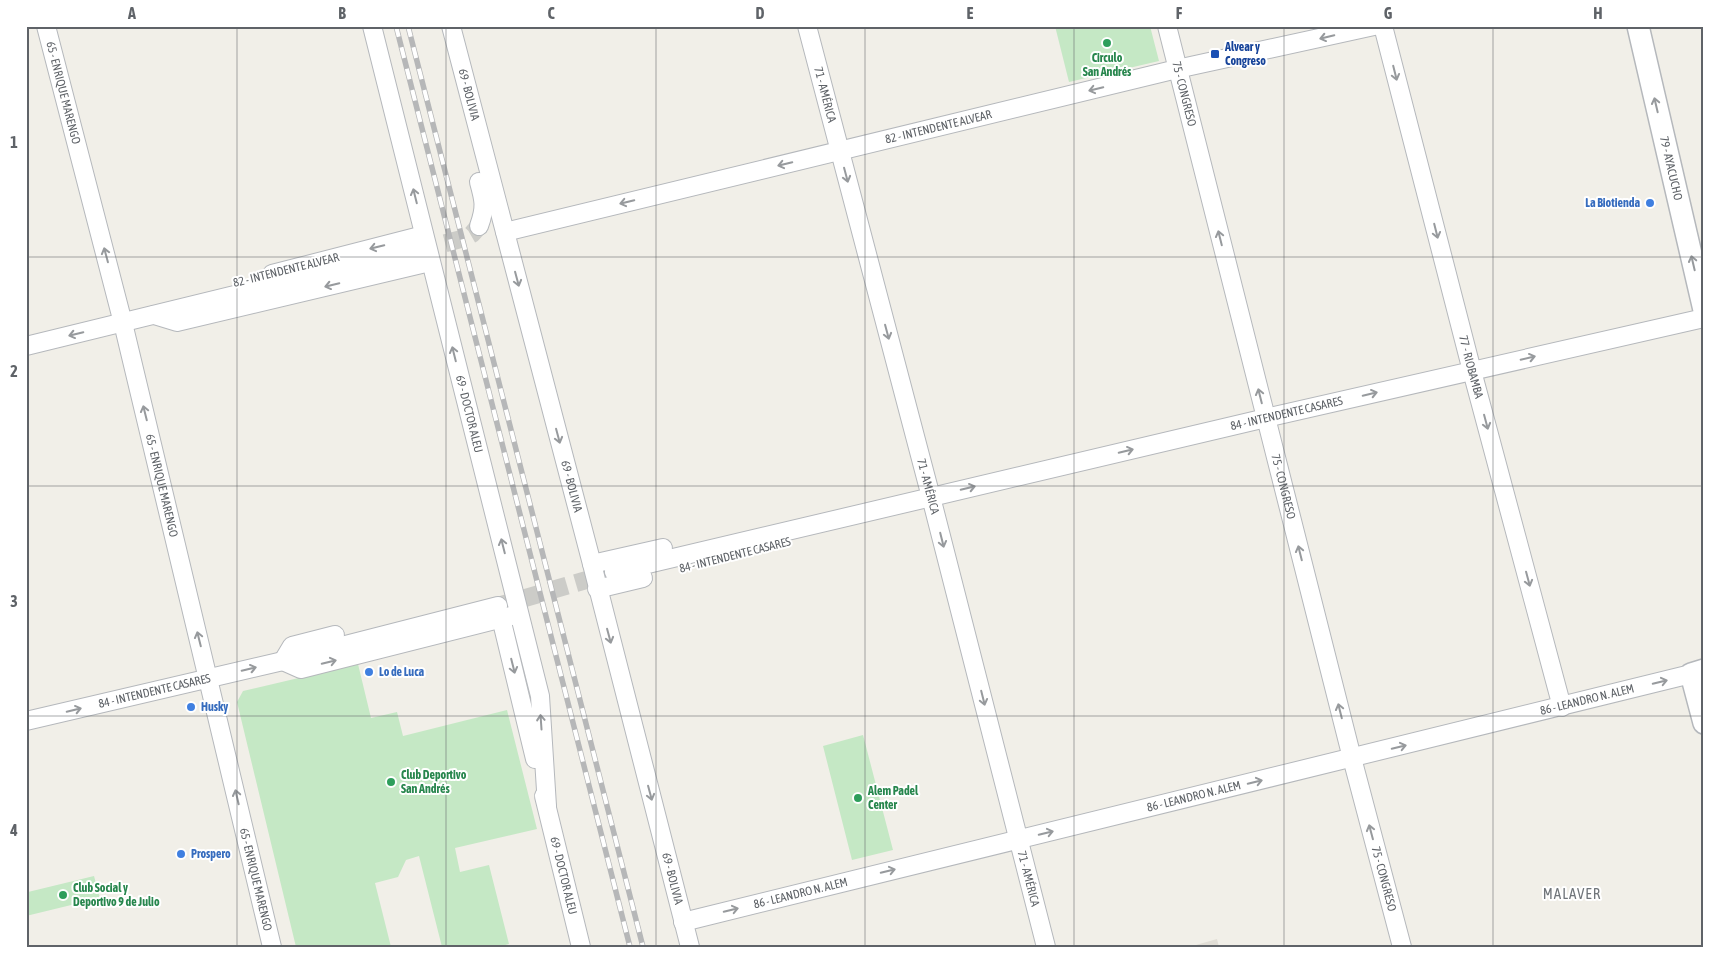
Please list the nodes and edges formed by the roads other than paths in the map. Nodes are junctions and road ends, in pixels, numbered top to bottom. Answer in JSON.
{"nodes":[{"id":1,"x":46,"y":26,"type":"edge"},
{"id":2,"x":372,"y":26,"type":"edge"},
{"id":3,"x":438,"y":26,"type":"edge"},
{"id":4,"x":450,"y":26,"type":"edge"},
{"id":5,"x":807,"y":26,"type":"edge"},
{"id":6,"x":1167,"y":26,"type":"edge"},
{"id":7,"x":1374,"y":26,"type":"edge"},
{"id":8,"x":1383,"y":26,"type":"edge"},
{"id":9,"x":1638,"y":26,"type":"edge"},
{"id":10,"x":1177,"y":69,"type":"junction"},
{"id":11,"x":839,"y":151,"type":"junction"},
{"id":12,"x":479,"y":226,"type":"tunnel mouth"},
{"id":13,"x":505,"y":232,"type":"junction"},
{"id":14,"x":424,"y":249,"type":"junction"},
{"id":15,"x":1704,"y":310,"type":"edge"},
{"id":16,"x":154,"y":315,"type":"junction"},
{"id":17,"x":1704,"y":318,"type":"edge"},
{"id":18,"x":123,"y":323,"type":"junction"},
{"id":19,"x":26,"y":346,"type":"edge"},
{"id":20,"x":1472,"y":371,"type":"junction"},
{"id":21,"x":1266,"y":418,"type":"junction"},
{"id":22,"x":931,"y":497,"type":"junction"},
{"id":23,"x":870,"y":511,"type":"junction"},
{"id":24,"x":592,"y":564,"type":"junction"},
{"id":25,"x":614,"y":572,"type":"tunnel mouth"},
{"id":26,"x":597,"y":589,"type":"junction"},
{"id":27,"x":515,"y":593,"type":"junction"},
{"id":28,"x":499,"y":612,"type":"junction"},
{"id":29,"x":520,"y":614,"type":"junction"},
{"id":30,"x":283,"y":661,"type":"junction"},
{"id":31,"x":1698,"y":672,"type":"edge"},
{"id":32,"x":209,"y":678,"type":"junction"},
{"id":33,"x":1562,"y":707,"type":"junction"},
{"id":34,"x":26,"y":721,"type":"edge"},
{"id":35,"x":1704,"y":723,"type":"edge"},
{"id":36,"x":1352,"y":758,"type":"junction"},
{"id":37,"x":547,"y":806,"type":"junction"},
{"id":38,"x":1019,"y":839,"type":"junction"},
{"id":39,"x":683,"y":922,"type":"junction"},
{"id":40,"x":272,"y":947,"type":"edge"},
{"id":41,"x":581,"y":947,"type":"edge"},
{"id":42,"x":690,"y":947,"type":"edge"},
{"id":43,"x":1046,"y":947,"type":"edge"},
{"id":44,"x":1402,"y":947,"type":"edge"}],
"edges":[{"from":18,"to":1,"type":"street","name":"65 - ENRIQUE MARENGO","one_way":true},
{"from":14,"to":2,"type":"street","name":"69 - DOCTOR ALEU","one_way":true},
{"from":3,"to":12,"type":"street","name":"69 - BOLIVIA"},
{"from":4,"to":13,"type":"street","name":"69 - BOLIVIA"},
{"from":5,"to":11,"type":"street","name":"71 - AMÉRICA"},
{"from":6,"to":10,"type":"street","name":"75 - CONGRESO"},
{"from":7,"to":10,"type":"street","name":"82 - INTENDENTE ALVEAR","one_way":true},
{"from":8,"to":20,"type":"street","name":"77 - RIOBAMBA","one_way":true},
{"from":15,"to":9,"type":"street","name":"79 - AYACUCHO","one_way":true},
{"from":10,"to":11,"type":"street","name":"82 - INTENDENTE ALVEAR","one_way":true},
{"from":21,"to":10,"type":"street","name":"75 - CONGRESO","one_way":true},
{"from":11,"to":13,"type":"street","name":"82 - INTENDENTE ALVEAR","one_way":true},
{"from":11,"to":22,"type":"street","name":"71 - AMÉRICA","one_way":true},
{"from":13,"to":24,"type":"street","name":"69 - BOLIVIA","one_way":true},
{"from":14,"to":16,"type":"street","name":"82 - INTENDENTE ALVEAR","one_way":true},
{"from":14,"to":16,"type":"street","name":"82 - INTENDENTE ALVEAR","one_way":true},
{"from":27,"to":14,"type":"street","name":"69 - DOCTOR ALEU","one_way":true},
{"from":16,"to":18,"type":"street","name":"82 - INTENDENTE ALVEAR"},
{"from":20,"to":17,"type":"street","name":"84 - INTENDENTE CASARES","one_way":true},
{"from":18,"to":19,"type":"street","name":"82 - INTENDENTE ALVEAR","one_way":true},
{"from":32,"to":18,"type":"street","name":"65 - ENRIQUE MARENGO","one_way":true},
{"from":21,"to":20,"type":"street","name":"84 - INTENDENTE CASARES","one_way":true},
{"from":20,"to":33,"type":"street","name":"77 - RIOBAMBA","one_way":true},
{"from":22,"to":21,"type":"street","name":"84 - INTENDENTE CASARES","one_way":true},
{"from":36,"to":21,"type":"street","name":"75 - CONGRESO","one_way":true},
{"from":22,"to":23,"type":"street","name":"84 - INTENDENTE CASARES"},
{"from":22,"to":38,"type":"street","name":"71 - AMÉRICA","one_way":true},
{"from":23,"to":24,"type":"street","name":"84 - INTENDENTE CASARES"},
{"from":23,"to":25,"type":"street","name":"84 - INTENDENTE CASARES"},
{"from":23,"to":26,"type":"street","name":"84 - INTENDENTE CASARES"},
{"from":24,"to":26,"type":"street","name":"69 - BOLIVIA"},
{"from":26,"to":39,"type":"street","name":"69 - BOLIVIA","one_way":true},
{"from":27,"to":29,"type":"street","name":"69 - DOCTOR ALEU"},
{"from":27,"to":30,"type":"street"},
{"from":28,"to":29,"type":"street","name":"84 - INTENDENTE CASARES"},
{"from":30,"to":28,"type":"street","name":"84 - INTENDENTE CASARES","one_way":true},
{"from":28,"to":37,"type":"street","name":"69 - DOCTOR ALEU","one_way":true},
{"from":37,"to":29,"type":"street","name":"69 - DOCTOR ALEU","one_way":true},
{"from":32,"to":30,"type":"street","name":"84 - INTENDENTE CASARES","one_way":true},
{"from":33,"to":31,"type":"street","name":"86 - LEANDRO N. ALEM","one_way":true},
{"from":31,"to":35,"type":"street"},
{"from":34,"to":32,"type":"street","name":"84 - INTENDENTE CASARES","one_way":true},
{"from":40,"to":32,"type":"street","name":"65 - ENRIQUE MARENGO","one_way":true},
{"from":36,"to":33,"type":"street","name":"86 - LEANDRO N. ALEM","one_way":true},
{"from":38,"to":36,"type":"street","name":"86 - LEANDRO N. ALEM","one_way":true},
{"from":44,"to":36,"type":"street","name":"75 - CONGRESO","one_way":true},
{"from":37,"to":41,"type":"street","name":"69 - DOCTOR ALEU"},
{"from":39,"to":38,"type":"street","name":"86 - LEANDRO N. ALEM","one_way":true},
{"from":38,"to":43,"type":"street","name":"71 - AMÉRICA"},
{"from":39,"to":42,"type":"street","name":"69 - BOLIVIA"}]}
